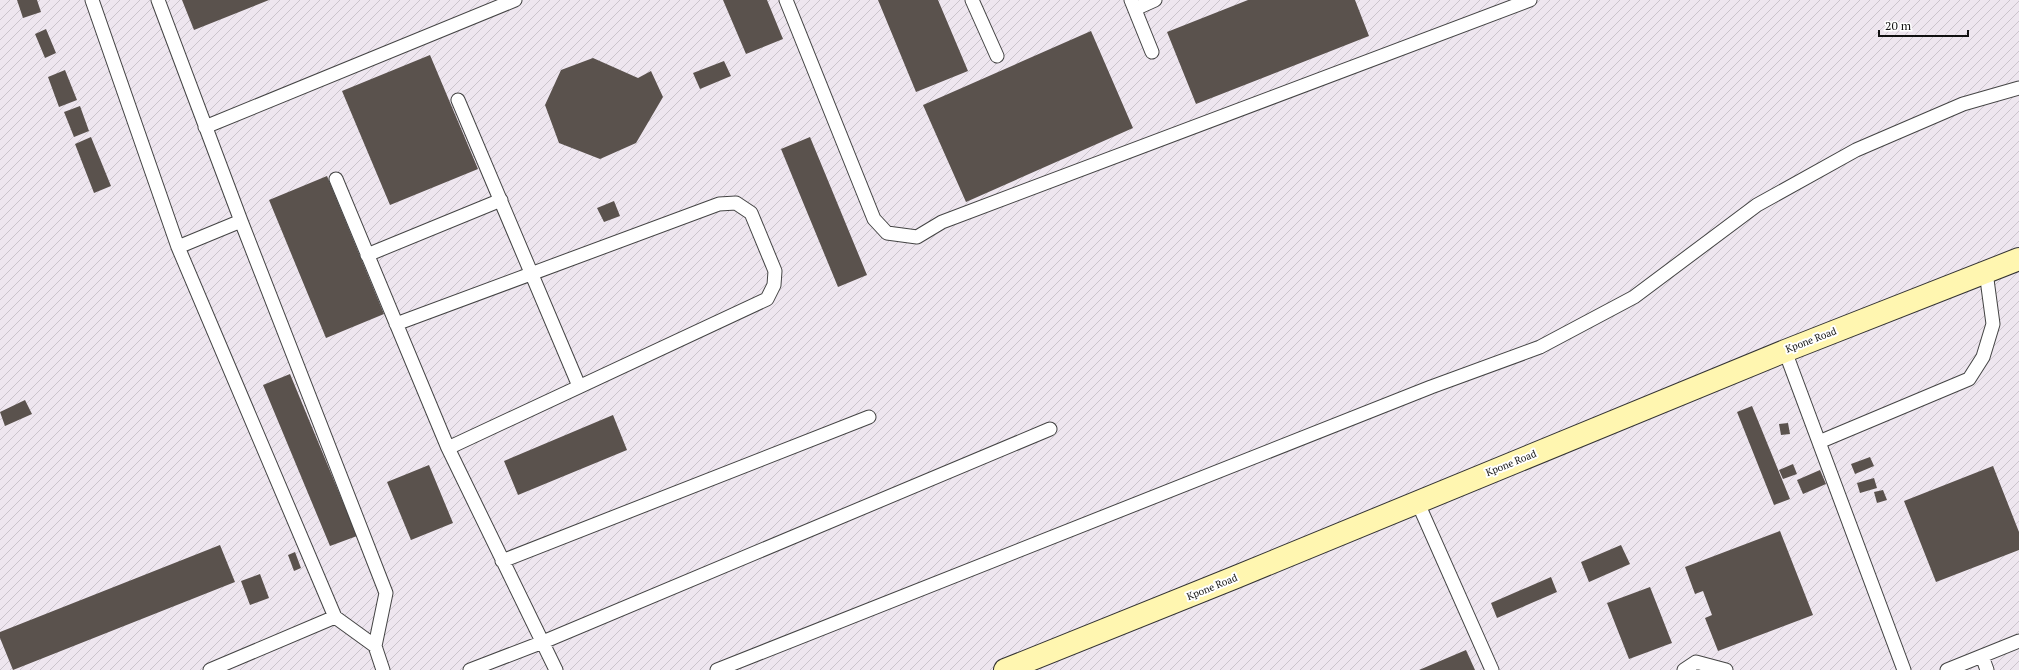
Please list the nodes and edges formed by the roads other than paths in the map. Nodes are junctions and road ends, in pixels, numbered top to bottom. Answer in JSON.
{"nodes":[{"id":1,"x":92,"y":0,"type":"edge"},
{"id":2,"x":158,"y":0,"type":"edge"},
{"id":3,"x":515,"y":0,"type":"edge"},
{"id":4,"x":786,"y":0,"type":"edge"},
{"id":5,"x":972,"y":0,"type":"edge"},
{"id":6,"x":1155,"y":0,"type":"edge"},
{"id":7,"x":1530,"y":0,"type":"edge"},
{"id":8,"x":1133,"y":5,"type":"edge"},
{"id":9,"x":1152,"y":52,"type":"dead end"},
{"id":10,"x":997,"y":56,"type":"dead end"},
{"id":11,"x":2019,"y":88,"type":"edge"},
{"id":12,"x":458,"y":100,"type":"dead end"},
{"id":13,"x":205,"y":127,"type":"junction"},
{"id":14,"x":336,"y":179,"type":"dead end"},
{"id":15,"x":501,"y":200,"type":"junction"},
{"id":16,"x":240,"y":221,"type":"junction"},
{"id":17,"x":178,"y":247,"type":"junction"},
{"id":18,"x":367,"y":255,"type":"junction"},
{"id":19,"x":2019,"y":259,"type":"edge"},
{"id":20,"x":532,"y":272,"type":"junction"},
{"id":21,"x":1986,"y":272,"type":"junction"},
{"id":22,"x":396,"y":324,"type":"junction"},
{"id":23,"x":1785,"y":350,"type":"junction"},
{"id":24,"x":580,"y":386,"type":"junction"},
{"id":25,"x":869,"y":417,"type":"dead end"},
{"id":26,"x":1050,"y":429,"type":"dead end"},
{"id":27,"x":1819,"y":442,"type":"junction"},
{"id":28,"x":448,"y":448,"type":"junction"},
{"id":29,"x":1417,"y":501,"type":"junction"},
{"id":30,"x":502,"y":561,"type":"junction"},
{"id":31,"x":335,"y":617,"type":"junction"},
{"id":32,"x":2019,"y":641,"type":"edge"},
{"id":33,"x":543,"y":642,"type":"junction"},
{"id":34,"x":375,"y":646,"type":"junction"},
{"id":35,"x":1982,"y":656,"type":"junction"},
{"id":36,"x":210,"y":670,"type":"edge"},
{"id":37,"x":383,"y":670,"type":"edge"},
{"id":38,"x":470,"y":670,"type":"edge"},
{"id":39,"x":556,"y":670,"type":"edge"},
{"id":40,"x":717,"y":670,"type":"edge"},
{"id":41,"x":1005,"y":670,"type":"edge"},
{"id":42,"x":1492,"y":670,"type":"edge"},
{"id":43,"x":1684,"y":670,"type":"edge"},
{"id":44,"x":1726,"y":670,"type":"edge"},
{"id":45,"x":1904,"y":670,"type":"edge"},
{"id":46,"x":1947,"y":670,"type":"edge"},
{"id":47,"x":1987,"y":670,"type":"edge"}],
"edges":[{"from":1,"to":17,"type":"lane"},
{"from":2,"to":13,"type":"lane"},
{"from":3,"to":13,"type":"lane"},
{"from":4,"to":7,"type":"lane"},
{"from":5,"to":10,"type":"lane"},
{"from":6,"to":8,"type":"lane"},
{"from":8,"to":9,"type":"lane"},
{"from":11,"to":40,"type":"lane"},
{"from":12,"to":15,"type":"lane"},
{"from":13,"to":16,"type":"lane"},
{"from":14,"to":18,"type":"lane"},
{"from":15,"to":18,"type":"lane"},
{"from":15,"to":20,"type":"lane"},
{"from":16,"to":17,"type":"lane"},
{"from":16,"to":34,"type":"lane"},
{"from":17,"to":31,"type":"lane"},
{"from":18,"to":22,"type":"lane"},
{"from":19,"to":21,"type":"main road","name":"Kpone Road"},
{"from":20,"to":22,"type":"lane"},
{"from":20,"to":24,"type":"lane"},
{"from":20,"to":24,"type":"lane"},
{"from":21,"to":23,"type":"main road","name":"Kpone Road"},
{"from":21,"to":27,"type":"lane"},
{"from":22,"to":28,"type":"lane"},
{"from":23,"to":27,"type":"lane"},
{"from":23,"to":29,"type":"main road","name":"Kpone Road"},
{"from":24,"to":28,"type":"lane"},
{"from":25,"to":30,"type":"lane"},
{"from":26,"to":33,"type":"lane"},
{"from":27,"to":45,"type":"lane"},
{"from":28,"to":30,"type":"lane"},
{"from":29,"to":41,"type":"main road","name":"Kpone Road"},
{"from":29,"to":42,"type":"lane"},
{"from":30,"to":33,"type":"lane"},
{"from":31,"to":34,"type":"lane"},
{"from":31,"to":36,"type":"lane"},
{"from":32,"to":35,"type":"lane"},
{"from":33,"to":38,"type":"lane"},
{"from":33,"to":39,"type":"lane"},
{"from":34,"to":37,"type":"lane"},
{"from":35,"to":46,"type":"lane"},
{"from":35,"to":47,"type":"lane"},
{"from":43,"to":44,"type":"lane"}]}
